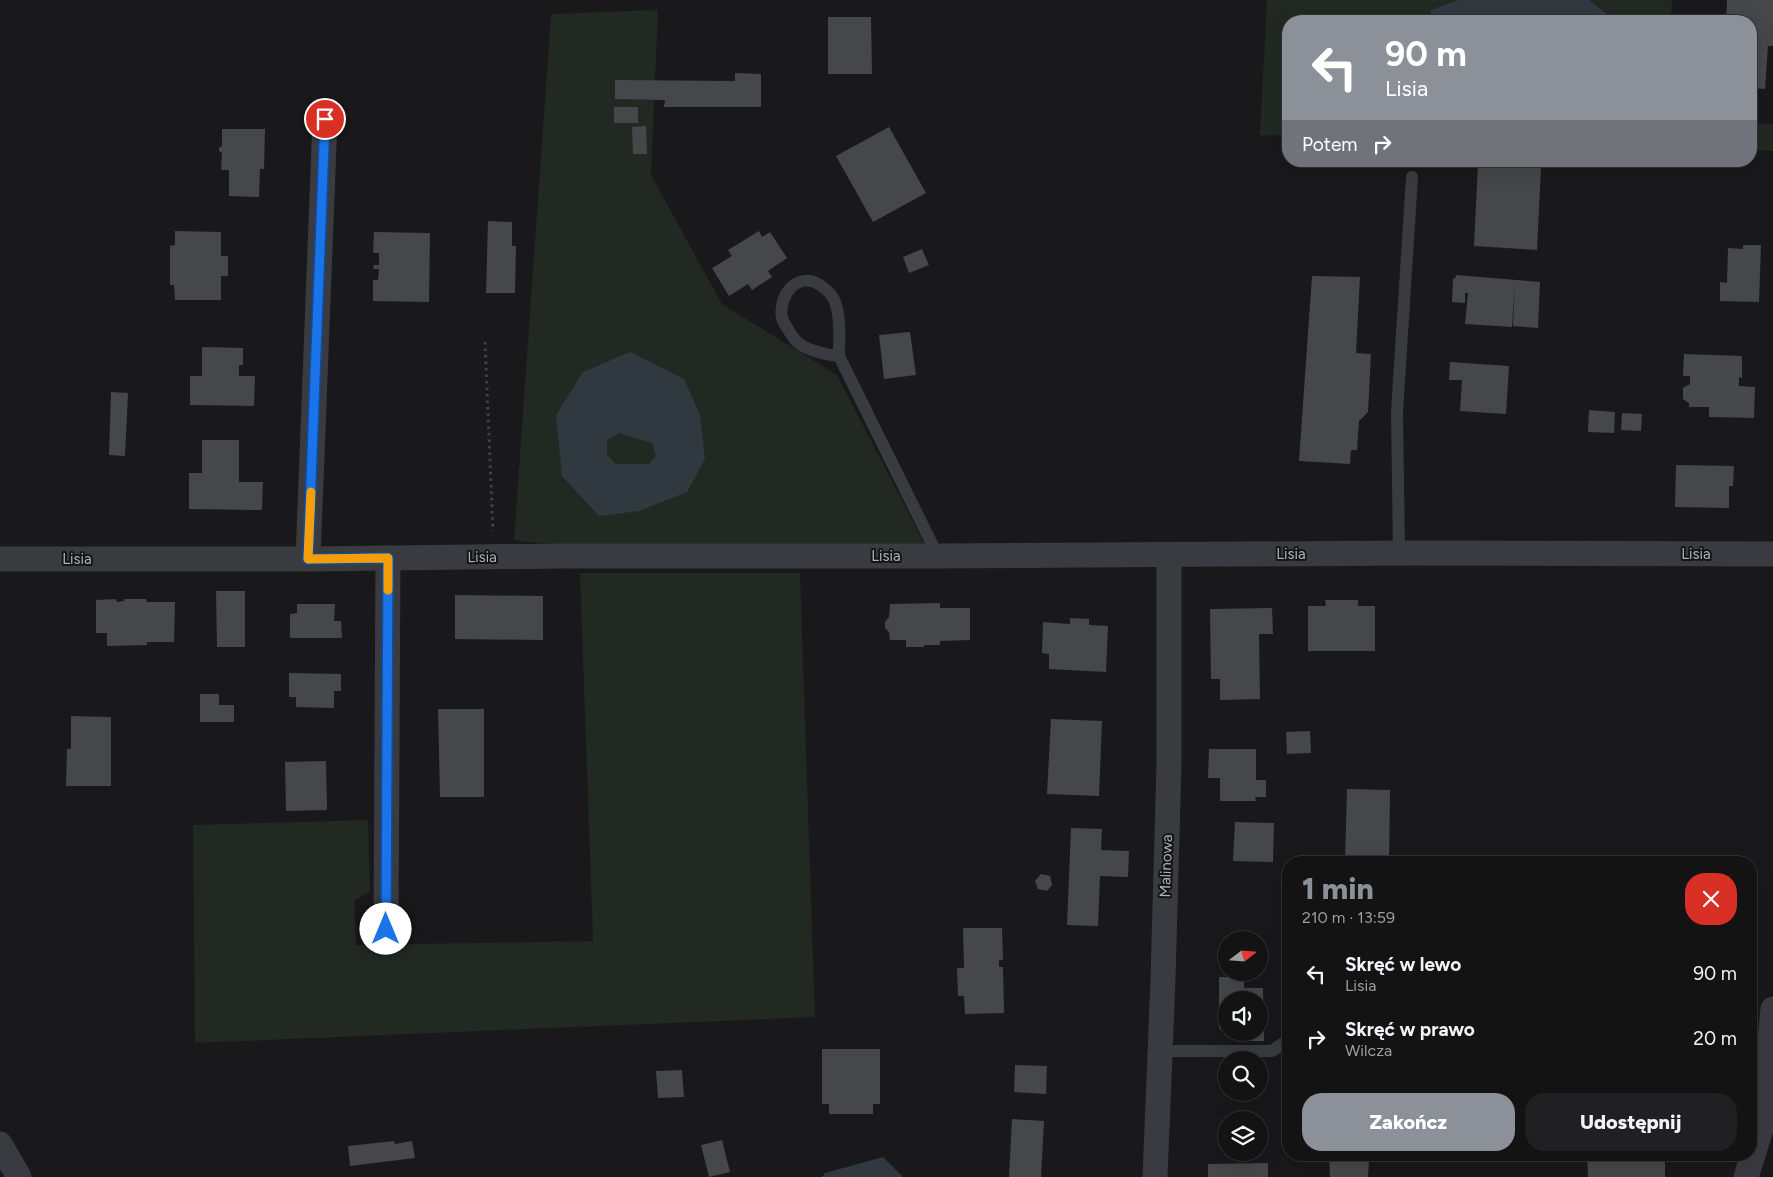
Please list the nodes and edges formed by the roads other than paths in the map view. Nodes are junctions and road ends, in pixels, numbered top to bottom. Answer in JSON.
{"nodes":[{"id":1,"x":325,"y":119,"type":"dead end"},
{"id":2,"x":1412,"y":177,"type":"dead end"},
{"id":3,"x":839,"y":356,"type":"junction"},
{"id":4,"x":1399,"y":553,"type":"junction"},
{"id":5,"x":1773,"y":554,"type":"edge"},
{"id":6,"x":1169,"y":555,"type":"junction"},
{"id":7,"x":938,"y":556,"type":"junction"},
{"id":8,"x":0,"y":558,"type":"edge"},
{"id":9,"x":388,"y":558,"type":"junction"},
{"id":10,"x":308,"y":559,"type":"junction"},
{"id":11,"x":386,"y":929,"type":"dead end"},
{"id":12,"x":1773,"y":1009,"type":"edge"},
{"id":13,"x":1282,"y":1043,"type":"edge"},
{"id":14,"x":1159,"y":1051,"type":"junction"},
{"id":15,"x":1757,"y":1142,"type":"edge"},
{"id":16,"x":0,"y":1144,"type":"edge"},
{"id":17,"x":1751,"y":1161,"type":"edge"},
{"id":18,"x":19,"y":1177,"type":"edge"},
{"id":19,"x":1154,"y":1177,"type":"edge"},
{"id":20,"x":1746,"y":1177,"type":"edge"}],
"edges":[{"from":1,"to":10,"type":"street"},
{"from":2,"to":4,"type":"lane"},
{"from":3,"to":3,"type":"lane"},
{"from":3,"to":7,"type":"lane"},
{"from":4,"to":5,"type":"street","name":"Lisia"},
{"from":4,"to":6,"type":"street","name":"Lisia"},
{"from":6,"to":7,"type":"street","name":"Lisia"},
{"from":6,"to":14,"type":"street","name":"Malinowa"},
{"from":7,"to":9,"type":"street","name":"Lisia"},
{"from":8,"to":10,"type":"street","name":"Lisia"},
{"from":9,"to":10,"type":"street","name":"Lisia"},
{"from":9,"to":11,"type":"street"},
{"from":12,"to":15,"type":"street"},
{"from":13,"to":14,"type":"lane"},
{"from":14,"to":19,"type":"street","name":"Malinowa"},
{"from":16,"to":18,"type":"street"},
{"from":17,"to":20,"type":"street"}]}
